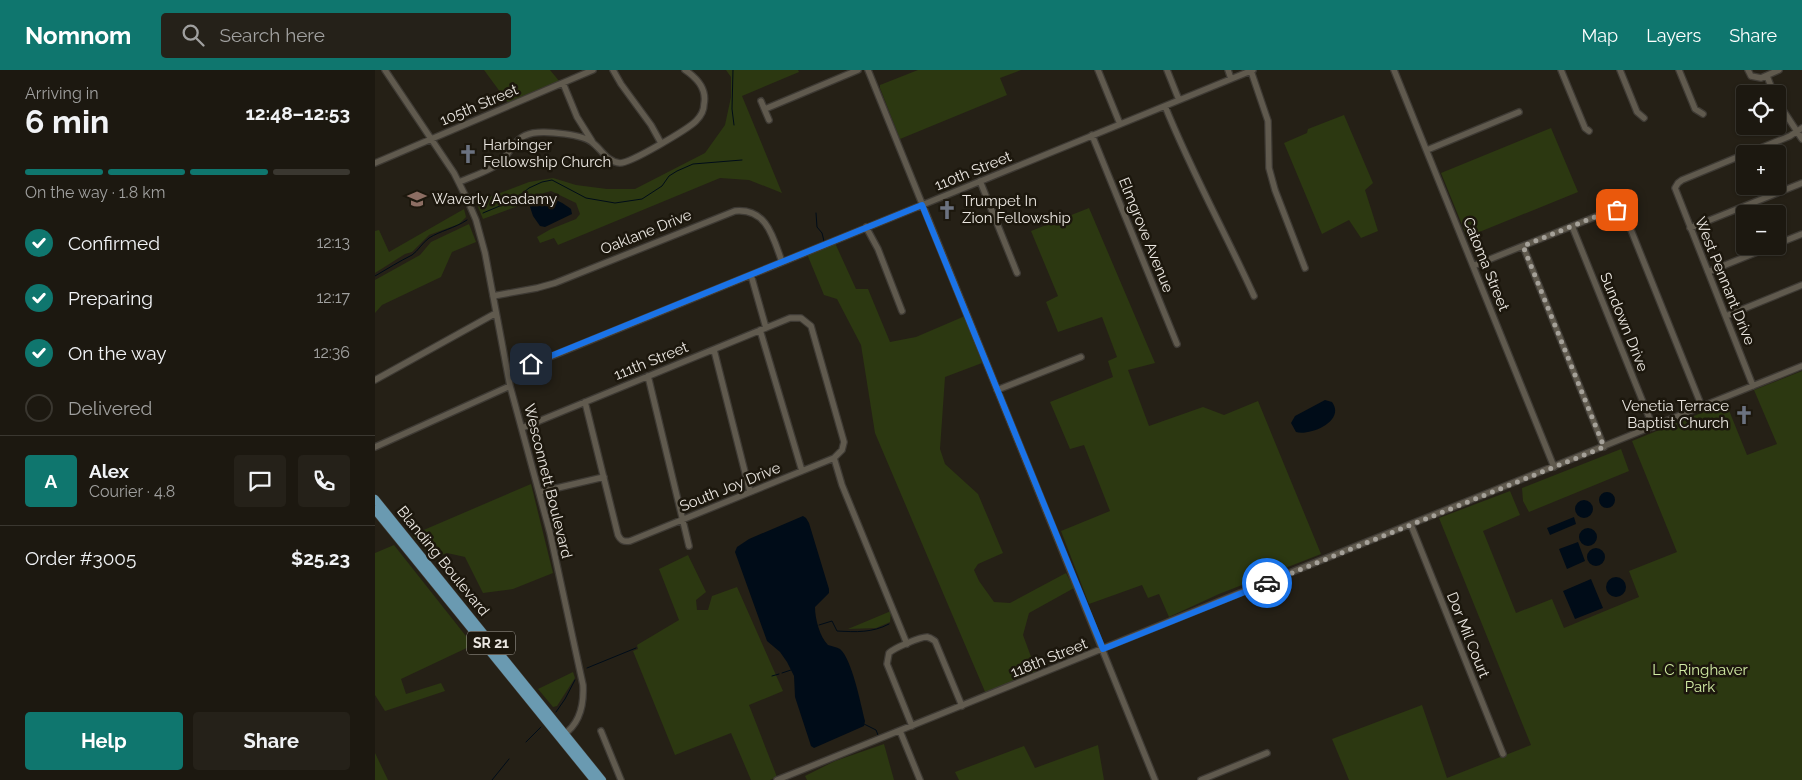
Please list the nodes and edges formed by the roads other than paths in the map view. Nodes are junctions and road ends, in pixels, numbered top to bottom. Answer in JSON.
{"nodes":[{"id":1,"x":385,"y":70,"type":"edge"},
{"id":2,"x":593,"y":70,"type":"edge"},
{"id":3,"x":613,"y":70,"type":"edge"},
{"id":4,"x":685,"y":70,"type":"edge"},
{"id":5,"x":858,"y":70,"type":"edge"},
{"id":6,"x":868,"y":70,"type":"edge"},
{"id":7,"x":1098,"y":70,"type":"edge"},
{"id":8,"x":1167,"y":70,"type":"edge"},
{"id":9,"x":1228,"y":70,"type":"edge"},
{"id":10,"x":1252,"y":70,"type":"edge"},
{"id":11,"x":1394,"y":70,"type":"edge"},
{"id":12,"x":1561,"y":70,"type":"edge"},
{"id":13,"x":1620,"y":70,"type":"edge"},
{"id":14,"x":1679,"y":70,"type":"edge"},
{"id":15,"x":1748,"y":70,"type":"edge"},
{"id":16,"x":1779,"y":70,"type":"edge"},
{"id":17,"x":1767,"y":76,"type":"junction"},
{"id":18,"x":1231,"y":79,"type":"junction"},
{"id":19,"x":563,"y":83,"type":"junction"},
{"id":20,"x":1770,"y":85,"type":"edge"},
{"id":21,"x":1179,"y":100,"type":"junction"},
{"id":22,"x":761,"y":101,"type":"dead end"},
{"id":23,"x":1165,"y":106,"type":"junction"},
{"id":24,"x":765,"y":109,"type":"junction"},
{"id":25,"x":1519,"y":112,"type":"dead end"},
{"id":26,"x":1703,"y":114,"type":"dead end"},
{"id":27,"x":1786,"y":114,"type":"edge"},
{"id":28,"x":1644,"y":118,"type":"dead end"},
{"id":29,"x":769,"y":120,"type":"dead end"},
{"id":30,"x":1120,"y":124,"type":"junction"},
{"id":31,"x":582,"y":126,"type":"junction"},
{"id":32,"x":1800,"y":129,"type":"edge"},
{"id":33,"x":1589,"y":132,"type":"dead end"},
{"id":34,"x":1092,"y":135,"type":"junction"},
{"id":35,"x":575,"y":136,"type":"junction"},
{"id":36,"x":1802,"y":139,"type":"edge"},
{"id":37,"x":431,"y":140,"type":"junction"},
{"id":38,"x":592,"y":141,"type":"junction"},
{"id":39,"x":661,"y":143,"type":"junction"},
{"id":40,"x":1768,"y":145,"type":"edge"},
{"id":41,"x":1427,"y":150,"type":"junction"},
{"id":42,"x":1736,"y":158,"type":"edge"},
{"id":43,"x":375,"y":163,"type":"edge"},
{"id":44,"x":980,"y":181,"type":"junction"},
{"id":45,"x":459,"y":182,"type":"junction"},
{"id":46,"x":1802,"y":183,"type":"edge"},
{"id":47,"x":922,"y":205,"type":"junction"},
{"id":48,"x":1572,"y":226,"type":"junction"},
{"id":49,"x":866,"y":227,"type":"junction"},
{"id":50,"x":1690,"y":228,"type":"junction"},
{"id":51,"x":1802,"y":234,"type":"edge"},
{"id":52,"x":1786,"y":240,"type":"edge"},
{"id":53,"x":1523,"y":246,"type":"junction"},
{"id":54,"x":1750,"y":255,"type":"edge"},
{"id":55,"x":783,"y":262,"type":"junction"},
{"id":56,"x":1473,"y":266,"type":"junction"},
{"id":57,"x":1305,"y":268,"type":"dead end"},
{"id":58,"x":1708,"y":272,"type":"junction"},
{"id":59,"x":1017,"y":273,"type":"dead end"},
{"id":60,"x":751,"y":275,"type":"junction"},
{"id":61,"x":1802,"y":286,"type":"edge"},
{"id":62,"x":493,"y":296,"type":"junction"},
{"id":63,"x":1254,"y":296,"type":"dead end"},
{"id":64,"x":902,"y":311,"type":"dead end"},
{"id":65,"x":496,"y":313,"type":"junction"},
{"id":66,"x":1725,"y":316,"type":"junction"},
{"id":67,"x":763,"y":329,"type":"junction"},
{"id":68,"x":1177,"y":344,"type":"dead end"},
{"id":69,"x":714,"y":350,"type":"junction"},
{"id":70,"x":1081,"y":357,"type":"dead end"},
{"id":71,"x":1802,"y":366,"type":"edge"},
{"id":72,"x":508,"y":374,"type":"junction"},
{"id":73,"x":648,"y":376,"type":"junction"},
{"id":74,"x":375,"y":380,"type":"edge"},
{"id":75,"x":511,"y":386,"type":"junction"},
{"id":76,"x":1753,"y":386,"type":"junction"},
{"id":77,"x":997,"y":390,"type":"junction"},
{"id":78,"x":585,"y":402,"type":"junction"},
{"id":79,"x":1702,"y":407,"type":"junction"},
{"id":80,"x":1653,"y":427,"type":"junction"},
{"id":81,"x":522,"y":428,"type":"junction"},
{"id":82,"x":375,"y":447,"type":"edge"},
{"id":83,"x":844,"y":447,"type":"joint"},
{"id":84,"x":1604,"y":447,"type":"junction"},
{"id":85,"x":833,"y":458,"type":"junction"},
{"id":86,"x":1554,"y":467,"type":"junction"},
{"id":87,"x":802,"y":471,"type":"junction"},
{"id":88,"x":604,"y":477,"type":"junction"},
{"id":89,"x":540,"y":492,"type":"junction"},
{"id":90,"x":750,"y":492,"type":"junction"},
{"id":91,"x":375,"y":499,"type":"edge"},
{"id":92,"x":381,"y":513,"type":"edge"},
{"id":93,"x":683,"y":519,"type":"junction"},
{"id":94,"x":1411,"y":525,"type":"junction"},
{"id":95,"x":689,"y":546,"type":"dead end"},
{"id":96,"x":413,"y":556,"type":"junction"},
{"id":97,"x":444,"y":585,"type":"junction"},
{"id":98,"x":488,"y":644,"type":"junction"},
{"id":99,"x":907,"y":644,"type":"junction"},
{"id":100,"x":1103,"y":649,"type":"junction"},
{"id":101,"x":962,"y":706,"type":"junction"},
{"id":102,"x":912,"y":726,"type":"junction"},
{"id":103,"x":601,"y":731,"type":"dead end"},
{"id":104,"x":901,"y":731,"type":"junction"},
{"id":105,"x":562,"y":736,"type":"junction"},
{"id":106,"x":1267,"y":753,"type":"dead end"},
{"id":107,"x":1503,"y":754,"type":"dead end"},
{"id":108,"x":594,"y":780,"type":"edge"},
{"id":109,"x":603,"y":780,"type":"edge"},
{"id":110,"x":621,"y":780,"type":"edge"},
{"id":111,"x":777,"y":780,"type":"edge"},
{"id":112,"x":920,"y":780,"type":"edge"},
{"id":113,"x":1155,"y":780,"type":"edge"},
{"id":114,"x":1201,"y":780,"type":"edge"}],
"edges":[{"from":1,"to":37,"type":"street","name":"Wesconnett Boulevard"},
{"from":2,"to":19,"type":"street","name":"105th Street"},
{"from":3,"to":39,"type":"street"},
{"from":4,"to":39,"type":"street"},
{"from":5,"to":24,"type":"street"},
{"from":6,"to":47,"type":"street"},
{"from":7,"to":30,"type":"street"},
{"from":8,"to":21,"type":"street"},
{"from":9,"to":18,"type":"street"},
{"from":10,"to":18,"type":"street","name":"110th Street"},
{"from":10,"to":57,"type":"street"},
{"from":11,"to":41,"type":"street","name":"Catoma Street"},
{"from":12,"to":33,"type":"street"},
{"from":13,"to":28,"type":"street"},
{"from":14,"to":26,"type":"street"},
{"from":15,"to":17,"type":"street"},
{"from":16,"to":17,"type":"street"},
{"from":17,"to":20,"type":"street"},
{"from":18,"to":21,"type":"street","name":"110th Street"},
{"from":19,"to":31,"type":"street"},
{"from":19,"to":37,"type":"street","name":"105th Street"},
{"from":21,"to":23,"type":"street","name":"110th Street"},
{"from":22,"to":24,"type":"street"},
{"from":23,"to":30,"type":"street","name":"110th Street"},
{"from":23,"to":63,"type":"street"},
{"from":24,"to":29,"type":"street"},
{"from":25,"to":41,"type":"street"},
{"from":27,"to":32,"type":"street"},
{"from":30,"to":34,"type":"street","name":"110th Street"},
{"from":31,"to":35,"type":"street"},
{"from":31,"to":38,"type":"street"},
{"from":32,"to":36,"type":"street"},
{"from":32,"to":40,"type":"street"},
{"from":34,"to":44,"type":"street","name":"110th Street"},
{"from":34,"to":68,"type":"street","name":"Elmgrove Avenue"},
{"from":35,"to":38,"type":"street"},
{"from":35,"to":45,"type":"street"},
{"from":37,"to":43,"type":"street","name":"105th Street"},
{"from":37,"to":45,"type":"street","name":"Wesconnett Boulevard"},
{"from":38,"to":39,"type":"street"},
{"from":41,"to":56,"type":"street","name":"Catoma Street"},
{"from":42,"to":50,"type":"street","name":"West Pennant Drive"},
{"from":44,"to":47,"type":"street","name":"110th Street"},
{"from":44,"to":59,"type":"street"},
{"from":45,"to":62,"type":"street","name":"Wesconnett Boulevard"},
{"from":46,"to":50,"type":"street"},
{"from":47,"to":49,"type":"street","name":"110th Street"},
{"from":47,"to":77,"type":"street"},
{"from":48,"to":53,"type":"street"},
{"from":48,"to":79,"type":"street"},
{"from":48,"to":80,"type":"street","name":"Sundown Drive"},
{"from":49,"to":55,"type":"street","name":"110th Street"},
{"from":49,"to":64,"type":"street"},
{"from":50,"to":58,"type":"street","name":"West Pennant Drive"},
{"from":51,"to":52,"type":"street"},
{"from":53,"to":56,"type":"street"},
{"from":53,"to":84,"type":"street"},
{"from":54,"to":58,"type":"street"},
{"from":55,"to":60,"type":"street","name":"110th Street"},
{"from":55,"to":62,"type":"street","name":"Oaklane Drive"},
{"from":56,"to":86,"type":"street","name":"Catoma Street"},
{"from":58,"to":66,"type":"street","name":"West Pennant Drive"},
{"from":60,"to":67,"type":"street"},
{"from":60,"to":72,"type":"street","name":"110th Street"},
{"from":61,"to":66,"type":"street"},
{"from":62,"to":65,"type":"street","name":"Wesconnett Boulevard"},
{"from":65,"to":72,"type":"street","name":"Wesconnett Boulevard"},
{"from":65,"to":74,"type":"street"},
{"from":66,"to":76,"type":"street","name":"West Pennant Drive"},
{"from":67,"to":69,"type":"street","name":"111th Street"},
{"from":67,"to":83,"type":"street","name":"111th Street"},
{"from":67,"to":87,"type":"street"},
{"from":69,"to":73,"type":"street","name":"111th Street"},
{"from":69,"to":90,"type":"street"},
{"from":70,"to":77,"type":"street"},
{"from":71,"to":76,"type":"street","name":"118th Street"},
{"from":72,"to":75,"type":"street","name":"Wesconnett Boulevard"},
{"from":73,"to":78,"type":"street","name":"111th Street"},
{"from":73,"to":93,"type":"street"},
{"from":75,"to":81,"type":"street","name":"Wesconnett Boulevard"},
{"from":75,"to":82,"type":"street"},
{"from":76,"to":79,"type":"street","name":"118th Street"},
{"from":77,"to":100,"type":"street"},
{"from":78,"to":81,"type":"street","name":"111th Street"},
{"from":78,"to":88,"type":"street"},
{"from":79,"to":80,"type":"street","name":"118th Street"},
{"from":80,"to":84,"type":"street","name":"118th Street"},
{"from":81,"to":89,"type":"street","name":"Wesconnett Boulevard"},
{"from":83,"to":85,"type":"street","name":"South Joy Drive"},
{"from":84,"to":86,"type":"street","name":"118th Street"},
{"from":85,"to":87,"type":"street","name":"South Joy Drive"},
{"from":85,"to":99,"type":"street"},
{"from":86,"to":94,"type":"street","name":"118th Street"},
{"from":87,"to":90,"type":"street","name":"South Joy Drive"},
{"from":88,"to":89,"type":"street"},
{"from":88,"to":93,"type":"street","name":"South Joy Drive"},
{"from":89,"to":105,"type":"street","name":"Wesconnett Boulevard"},
{"from":90,"to":93,"type":"street","name":"South Joy Drive"},
{"from":91,"to":92,"type":"main road","name":"Blanding Boulevard","number":"SR 21"},
{"from":92,"to":96,"type":"main road","name":"Blanding Boulevard","number":"SR 21"},
{"from":92,"to":97,"type":"main road","name":"Blanding Boulevard","number":"SR 21"},
{"from":93,"to":95,"type":"street"},
{"from":94,"to":100,"type":"street","name":"118th Street"},
{"from":94,"to":107,"type":"street","name":"Dor Mil Court"},
{"from":96,"to":97,"type":"main road"},
{"from":96,"to":98,"type":"main road","name":"Blanding Boulevard","number":"SR 21"},
{"from":97,"to":98,"type":"main road","name":"Blanding Boulevard","number":"SR 21"},
{"from":98,"to":105,"type":"main road","name":"Blanding Boulevard","number":"SR 21"},
{"from":99,"to":101,"type":"street"},
{"from":99,"to":102,"type":"street"},
{"from":100,"to":101,"type":"street","name":"118th Street"},
{"from":100,"to":113,"type":"street"},
{"from":101,"to":102,"type":"street","name":"118th Street"},
{"from":102,"to":104,"type":"street","name":"118th Street"},
{"from":103,"to":110,"type":"street"},
{"from":104,"to":111,"type":"street","name":"118th Street"},
{"from":104,"to":112,"type":"street"},
{"from":105,"to":108,"type":"main road","name":"Blanding Boulevard","number":"SR 21"},
{"from":105,"to":109,"type":"main road","name":"Blanding Boulevard","number":"SR 21"},
{"from":106,"to":114,"type":"street"}]}
